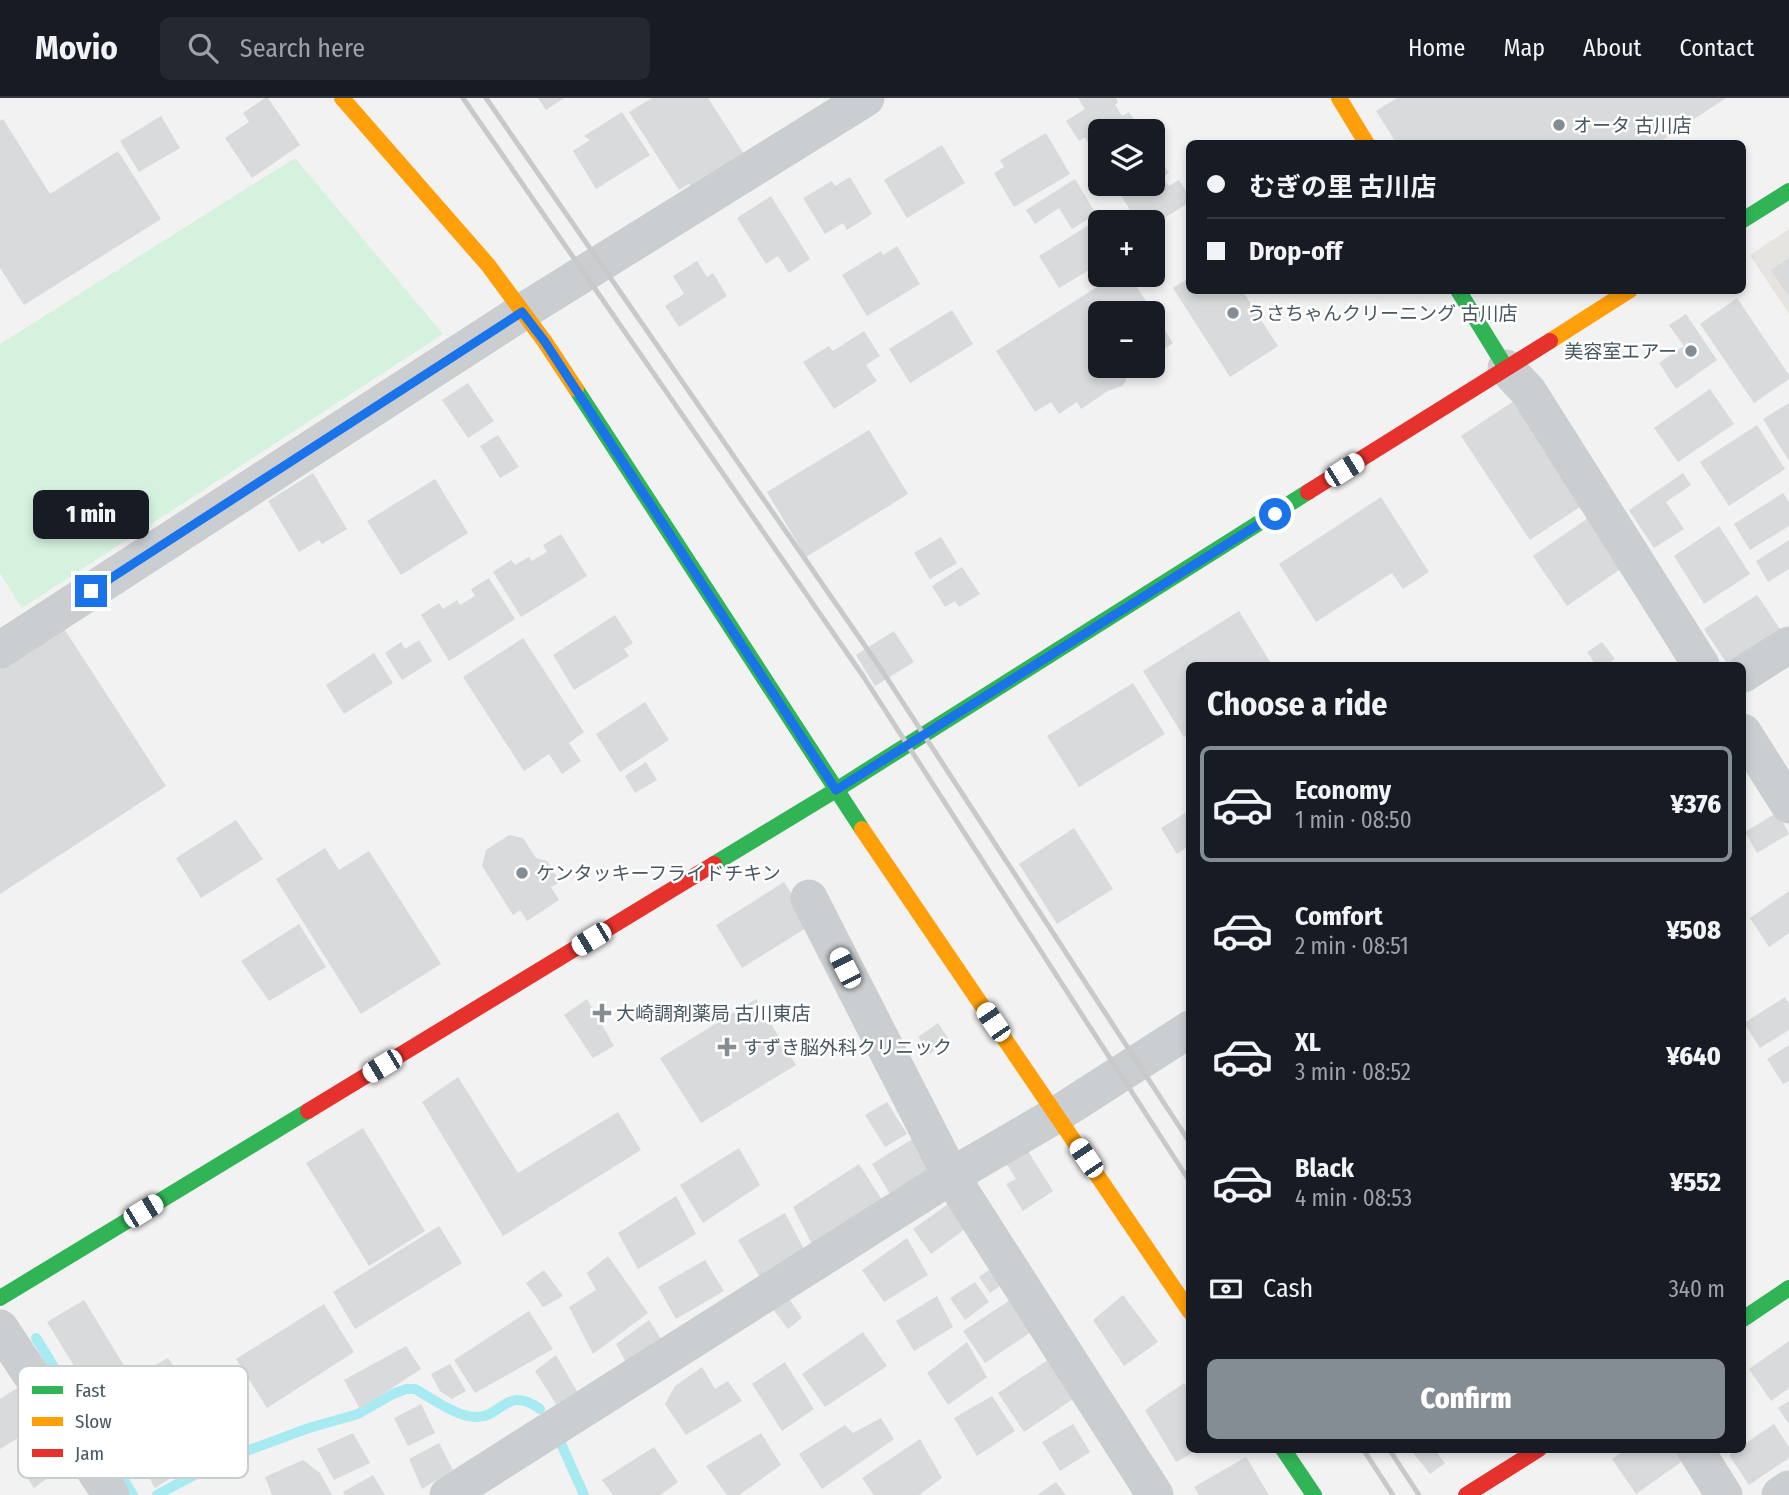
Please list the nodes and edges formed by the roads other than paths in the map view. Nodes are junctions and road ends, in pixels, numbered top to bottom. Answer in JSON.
{"nodes":[{"id":1,"x":342,"y":98,"type":"edge"},
{"id":2,"x":866,"y":98,"type":"edge"},
{"id":3,"x":1339,"y":98,"type":"edge"},
{"id":4,"x":1365,"y":140,"type":"edge"},
{"id":5,"x":1789,"y":191,"type":"edge"},
{"id":6,"x":1746,"y":218,"type":"edge"},
{"id":7,"x":1460,"y":294,"type":"edge"},
{"id":8,"x":1624,"y":294,"type":"edge"},
{"id":9,"x":522,"y":312,"type":"junction"},
{"id":10,"x":1506,"y":368,"type":"junction"},
{"id":11,"x":1789,"y":645,"type":"edge"},
{"id":12,"x":0,"y":650,"type":"edge"},
{"id":13,"x":1699,"y":662,"type":"edge"},
{"id":14,"x":1746,"y":672,"type":"edge"},
{"id":15,"x":1746,"y":736,"type":"edge"},
{"id":16,"x":1783,"y":781,"type":"edge"},
{"id":17,"x":836,"y":790,"type":"junction"},
{"id":18,"x":809,"y":898,"type":"dead end"},
{"id":19,"x":1186,"y":1032,"type":"edge"},
{"id":20,"x":1056,"y":1115,"type":"junction"},
{"id":21,"x":951,"y":1176,"type":"junction"},
{"id":22,"x":1789,"y":1289,"type":"edge"},
{"id":23,"x":0,"y":1298,"type":"edge"},
{"id":24,"x":1186,"y":1306,"type":"edge"},
{"id":25,"x":1746,"y":1317,"type":"edge"},
{"id":26,"x":0,"y":1328,"type":"edge"},
{"id":27,"x":25,"y":1366,"type":"edge"},
{"id":28,"x":1286,"y":1453,"type":"edge"},
{"id":29,"x":1533,"y":1453,"type":"edge"},
{"id":30,"x":1698,"y":1453,"type":"edge"},
{"id":31,"x":100,"y":1478,"type":"edge"},
{"id":32,"x":1789,"y":1489,"type":"edge"},
{"id":33,"x":111,"y":1495,"type":"edge"},
{"id":34,"x":449,"y":1495,"type":"edge"},
{"id":35,"x":1155,"y":1495,"type":"edge"},
{"id":36,"x":1314,"y":1495,"type":"edge"},
{"id":37,"x":1466,"y":1495,"type":"edge"},
{"id":38,"x":1724,"y":1495,"type":"edge"},
{"id":39,"x":1780,"y":1495,"type":"edge"}],
"edges":[{"from":1,"to":9,"type":"street"},
{"from":2,"to":9,"type":"street"},
{"from":3,"to":4,"type":"street"},
{"from":5,"to":6,"type":"street"},
{"from":7,"to":10,"type":"street"},
{"from":8,"to":10,"type":"street"},
{"from":9,"to":12,"type":"street"},
{"from":9,"to":17,"type":"street"},
{"from":10,"to":13,"type":"street"},
{"from":10,"to":17,"type":"street"},
{"from":11,"to":14,"type":"street"},
{"from":15,"to":16,"type":"street"},
{"from":17,"to":20,"type":"street"},
{"from":17,"to":23,"type":"street"},
{"from":18,"to":21,"type":"street"},
{"from":19,"to":20,"type":"street"},
{"from":20,"to":21,"type":"street"},
{"from":20,"to":24,"type":"street"},
{"from":21,"to":34,"type":"street"},
{"from":21,"to":35,"type":"street"},
{"from":22,"to":25,"type":"street"},
{"from":26,"to":27,"type":"street"},
{"from":28,"to":36,"type":"street"},
{"from":29,"to":37,"type":"street"},
{"from":30,"to":38,"type":"street"},
{"from":31,"to":33,"type":"street"},
{"from":32,"to":39,"type":"street"}]}
